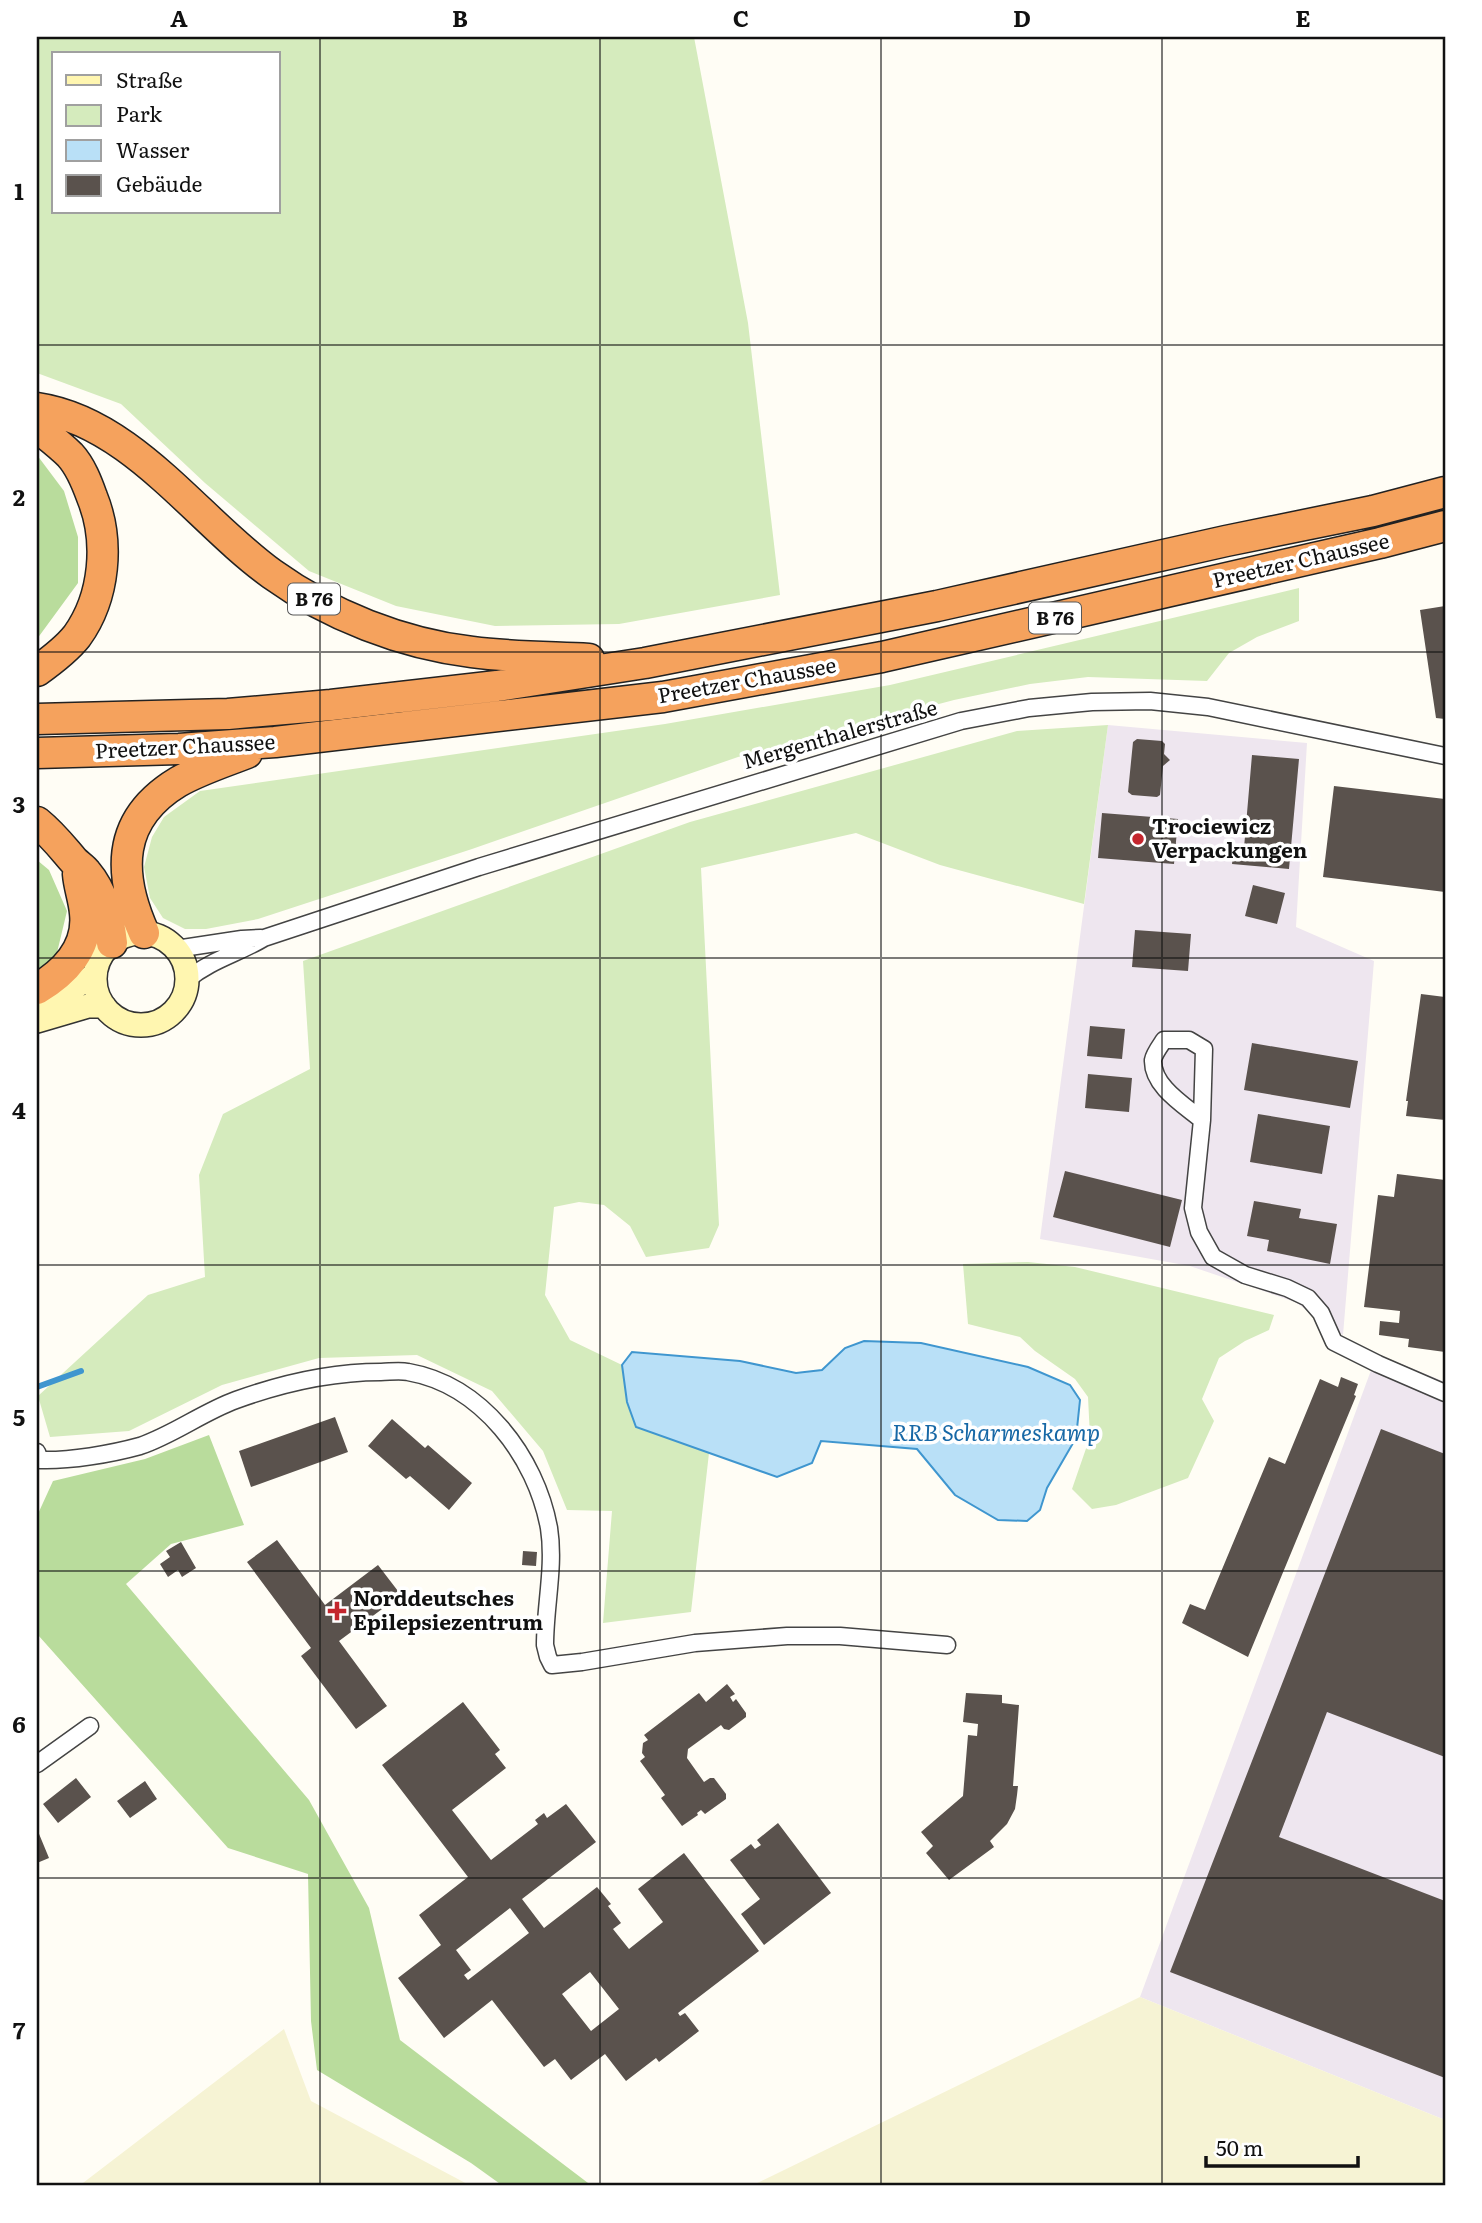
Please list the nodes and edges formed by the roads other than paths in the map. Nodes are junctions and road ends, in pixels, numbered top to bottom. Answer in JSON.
{"nodes":[{"id":1,"x":37,"y":408,"type":"edge"},
{"id":2,"x":37,"y":427,"type":"edge"},
{"id":3,"x":1445,"y":492,"type":"edge"},
{"id":4,"x":1445,"y":526,"type":"edge"},
{"id":5,"x":645,"y":663,"type":"junction"},
{"id":6,"x":37,"y":671,"type":"edge"},
{"id":7,"x":37,"y":719,"type":"edge"},
{"id":8,"x":275,"y":742,"type":"junction"},
{"id":9,"x":37,"y":753,"type":"edge"},
{"id":10,"x":1445,"y":756,"type":"edge"},
{"id":11,"x":37,"y":822,"type":"edge"},
{"id":12,"x":76,"y":863,"type":"junction"},
{"id":13,"x":144,"y":933,"type":"junction"},
{"id":14,"x":264,"y":938,"type":"junction"},
{"id":15,"x":112,"y":943,"type":"junction"},
{"id":16,"x":176,"y":949,"type":"junction"},
{"id":17,"x":95,"y":974,"type":"junction"},
{"id":18,"x":188,"y":979,"type":"junction"},
{"id":19,"x":37,"y":989,"type":"edge"},
{"id":20,"x":37,"y":1003,"type":"edge"},
{"id":21,"x":104,"y":1006,"type":"junction"},
{"id":22,"x":37,"y":1021,"type":"edge"},
{"id":23,"x":1202,"y":1120,"type":"junction"},
{"id":24,"x":1445,"y":1393,"type":"edge"},
{"id":25,"x":37,"y":1452,"type":"edge"},
{"id":26,"x":947,"y":1645,"type":"dead end"},
{"id":27,"x":90,"y":1726,"type":"dead end"},
{"id":28,"x":37,"y":1764,"type":"edge"}],
"edges":[{"from":1,"to":5,"type":"highway","number":"B 76"},
{"from":2,"to":6,"type":"highway"},
{"from":3,"to":5,"type":"highway","name":"Preetzer Chaussee","number":"B 76"},
{"from":4,"to":8,"type":"highway","name":"Preetzer Chaussee","number":"B 76"},
{"from":5,"to":7,"type":"highway","name":"Preetzer Chaussee","number":"B 76"},
{"from":8,"to":9,"type":"highway","name":"Preetzer Chaussee","number":"B 76"},
{"from":8,"to":13,"type":"highway","number":"B 76"},
{"from":10,"to":14,"type":"street","name":"Mergenthalerstraße"},
{"from":11,"to":12,"type":"highway"},
{"from":12,"to":15,"type":"highway"},
{"from":12,"to":19,"type":"highway"},
{"from":13,"to":15,"type":"main road"},
{"from":13,"to":16,"type":"main road"},
{"from":14,"to":16,"type":"street","name":"Mergenthalerstraße"},
{"from":14,"to":18,"type":"street","name":"Mergenthalerstraße"},
{"from":15,"to":17,"type":"main road"},
{"from":16,"to":18,"type":"main road"},
{"from":17,"to":20,"type":"main road"},
{"from":17,"to":21,"type":"main road"},
{"from":18,"to":21,"type":"main road"},
{"from":21,"to":22,"type":"main road"},
{"from":23,"to":23,"type":"street"},
{"from":23,"to":24,"type":"street"},
{"from":25,"to":26,"type":"street"},
{"from":27,"to":28,"type":"street"}]}
